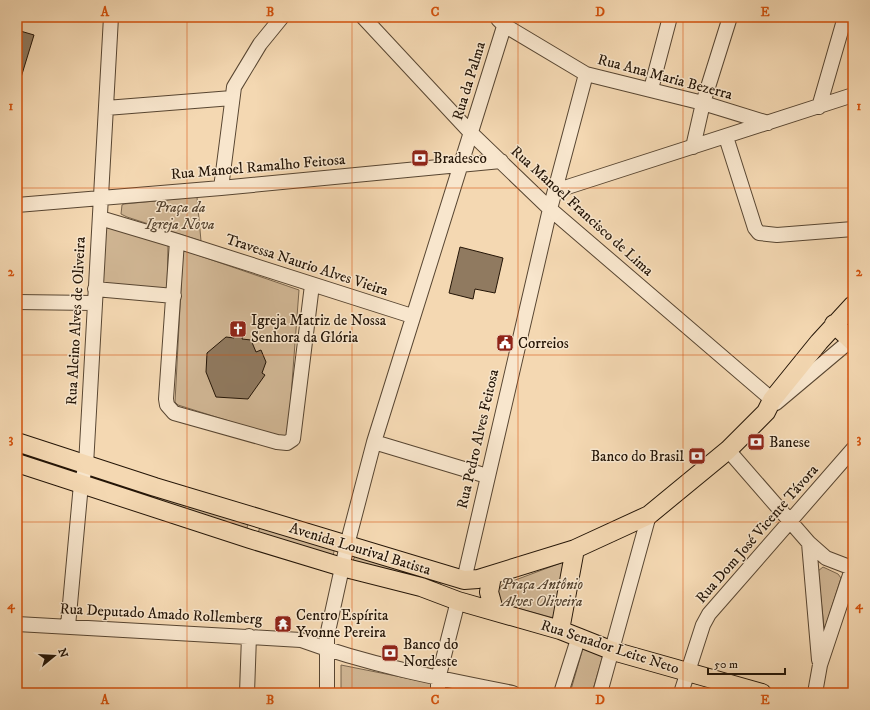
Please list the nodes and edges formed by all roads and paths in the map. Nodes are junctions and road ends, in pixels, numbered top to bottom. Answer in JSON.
{"nodes":[{"id":1,"x":111,"y":17,"type":"edge"},
{"id":2,"x":282,"y":17,"type":"edge"},
{"id":3,"x":363,"y":17,"type":"edge"},
{"id":4,"x":670,"y":17,"type":"edge"},
{"id":5,"x":730,"y":17,"type":"edge"},
{"id":6,"x":845,"y":17,"type":"edge"},
{"id":7,"x":503,"y":20,"type":"edge"},
{"id":8,"x":586,"y":74,"type":"junction"},
{"id":9,"x":651,"y":89,"type":"junction"},
{"id":10,"x":853,"y":95,"type":"edge"},
{"id":11,"x":232,"y":98,"type":"junction"},
{"id":12,"x":703,"y":103,"type":"junction"},
{"id":13,"x":819,"y":107,"type":"junction"},
{"id":14,"x":106,"y":108,"type":"junction"},
{"id":15,"x":768,"y":123,"type":"junction"},
{"id":16,"x":472,"y":133,"type":"junction"},
{"id":17,"x":726,"y":137,"type":"junction"},
{"id":18,"x":693,"y":147,"type":"junction"},
{"id":19,"x":501,"y":161,"type":"junction"},
{"id":20,"x":461,"y":165,"type":"junction"},
{"id":21,"x":221,"y":188,"type":"junction"},
{"id":22,"x":555,"y":191,"type":"junction"},
{"id":23,"x":100,"y":198,"type":"junction"},
{"id":24,"x":17,"y":205,"type":"edge"},
{"id":25,"x":550,"y":209,"type":"junction"},
{"id":26,"x":100,"y":218,"type":"junction"},
{"id":27,"x":853,"y":229,"type":"edge"},
{"id":28,"x":177,"y":241,"type":"junction"},
{"id":29,"x":312,"y":285,"type":"junction"},
{"id":30,"x":94,"y":296,"type":"junction"},
{"id":31,"x":174,"y":296,"type":"junction"},
{"id":32,"x":17,"y":302,"type":"edge"},
{"id":33,"x":853,"y":305,"type":"edge"},
{"id":34,"x":412,"y":316,"type":"junction"},
{"id":35,"x":834,"y":324,"type":"junction"},
{"id":36,"x":852,"y":341,"type":"edge"},
{"id":37,"x":771,"y":405,"type":"junction"},
{"id":38,"x":17,"y":442,"type":"edge"},
{"id":39,"x":374,"y":442,"type":"junction"},
{"id":40,"x":728,"y":450,"type":"junction"},
{"id":41,"x":853,"y":450,"type":"edge"},
{"id":42,"x":17,"y":463,"type":"edge"},
{"id":43,"x":86,"y":465,"type":"junction"},
{"id":44,"x":487,"y":476,"type":"junction"},
{"id":45,"x":80,"y":484,"type":"junction"},
{"id":46,"x":155,"y":487,"type":"junction"},
{"id":47,"x":149,"y":506,"type":"junction"},
{"id":48,"x":649,"y":516,"type":"junction"},
{"id":49,"x":256,"y":518,"type":"junction"},
{"id":50,"x":790,"y":519,"type":"junction"},
{"id":51,"x":250,"y":539,"type":"junction"},
{"id":52,"x":809,"y":543,"type":"junction"},
{"id":53,"x":347,"y":545,"type":"junction"},
{"id":54,"x":575,"y":549,"type":"junction"},
{"id":55,"x":342,"y":567,"type":"junction"},
{"id":56,"x":852,"y":567,"type":"edge"},
{"id":57,"x":492,"y":576,"type":"junction"},
{"id":58,"x":464,"y":580,"type":"junction"},
{"id":59,"x":458,"y":601,"type":"junction"},
{"id":60,"x":494,"y":610,"type":"junction"},
{"id":61,"x":17,"y":624,"type":"edge"},
{"id":62,"x":68,"y":626,"type":"junction"},
{"id":63,"x":560,"y":630,"type":"junction"},
{"id":64,"x":249,"y":636,"type":"junction"},
{"id":65,"x":578,"y":636,"type":"junction"},
{"id":66,"x":326,"y":649,"type":"junction"},
{"id":67,"x":613,"y":651,"type":"junction"},
{"id":68,"x":820,"y":665,"type":"junction"},
{"id":69,"x":687,"y":673,"type":"junction"},
{"id":70,"x":438,"y":679,"type":"junction"},
{"id":71,"x":247,"y":693,"type":"edge"},
{"id":72,"x":327,"y":693,"type":"edge"},
{"id":73,"x":438,"y":693,"type":"edge"},
{"id":74,"x":513,"y":693,"type":"edge"},
{"id":75,"x":561,"y":693,"type":"edge"},
{"id":76,"x":600,"y":693,"type":"edge"},
{"id":77,"x":681,"y":693,"type":"edge"},
{"id":78,"x":762,"y":693,"type":"edge"},
{"id":79,"x":815,"y":693,"type":"edge"}],
"edges":[{"from":1,"to":14,"type":"street","name":"Rua Alcino Alves de Oliveira"},
{"from":2,"to":11,"type":"street"},
{"from":3,"to":16,"type":"street","name":"Rua Manoel Francisco de Lima"},
{"from":4,"to":9,"type":"street"},
{"from":5,"to":12,"type":"street"},
{"from":6,"to":13,"type":"street"},
{"from":7,"to":8,"type":"street","name":"Rua Ana Maria Bezerra"},
{"from":7,"to":16,"type":"street","name":"Rua da Palma"},
{"from":8,"to":9,"type":"street","name":"Rua Ana Maria Bezerra"},
{"from":8,"to":22,"type":"street","name":"Rua Pedro Alves Feitosa"},
{"from":9,"to":12,"type":"street","name":"Rua Ana Maria Bezerra"},
{"from":10,"to":13,"type":"street"},
{"from":11,"to":14,"type":"street"},
{"from":11,"to":21,"type":"street"},
{"from":12,"to":15,"type":"street","name":"Rua Ana Maria Bezerra"},
{"from":12,"to":18,"type":"street"},
{"from":13,"to":15,"type":"street"},
{"from":14,"to":23,"type":"street","name":"Rua Alcino Alves de Oliveira"},
{"from":15,"to":17,"type":"street"},
{"from":16,"to":19,"type":"street","name":"Rua Manoel Francisco de Lima"},
{"from":16,"to":20,"type":"street","name":"Rua da Palma"},
{"from":17,"to":18,"type":"street"},
{"from":17,"to":27,"type":"street"},
{"from":18,"to":22,"type":"street"},
{"from":19,"to":20,"type":"street","name":"Rua Manoel Ramalho Feitosa"},
{"from":19,"to":25,"type":"street","name":"Rua Manoel Francisco de Lima"},
{"from":20,"to":21,"type":"street","name":"Rua Manoel Ramalho Feitosa"},
{"from":20,"to":34,"type":"street","name":"Rua da Palma"},
{"from":21,"to":23,"type":"street","name":"Rua Manoel Ramalho Feitosa"},
{"from":22,"to":25,"type":"street","name":"Rua Pedro Alves Feitosa"},
{"from":23,"to":24,"type":"street","name":"Rua Manoel Ramalho Feitosa"},
{"from":23,"to":26,"type":"street","name":"Rua Alcino Alves de Oliveira"},
{"from":25,"to":37,"type":"street","name":"Rua Manoel Francisco de Lima"},
{"from":25,"to":44,"type":"street","name":"Rua Pedro Alves Feitosa"},
{"from":26,"to":28,"type":"street","name":"Travessa Naurio Alves Vieira"},
{"from":26,"to":30,"type":"street","name":"Rua Alcino Alves de Oliveira"},
{"from":28,"to":29,"type":"street","name":"Travessa Naurio Alves Vieira"},
{"from":28,"to":31,"type":"street"},
{"from":29,"to":31,"type":"street"},
{"from":29,"to":34,"type":"street","name":"Travessa Naurio Alves Vieira"},
{"from":30,"to":31,"type":"street"},
{"from":30,"to":32,"type":"street"},
{"from":30,"to":43,"type":"street","name":"Rua Alcino Alves de Oliveira"},
{"from":33,"to":35,"type":"main road"},
{"from":34,"to":39,"type":"street","name":"Rua da Palma"},
{"from":35,"to":36,"type":"main road"},
{"from":35,"to":37,"type":"main road"},
{"from":36,"to":37,"type":"street"},
{"from":37,"to":40,"type":"main road"},
{"from":38,"to":43,"type":"main road","name":"Avenida Lourival Batista"},
{"from":39,"to":44,"type":"street"},
{"from":39,"to":53,"type":"street","name":"Rua da Palma"},
{"from":40,"to":48,"type":"main road"},
{"from":40,"to":50,"type":"street"},
{"from":41,"to":50,"type":"street","name":"Rua Dom José Vicente Távora"},
{"from":42,"to":45,"type":"main road","name":"Avenida Lourival Batista"},
{"from":43,"to":45,"type":"street","name":"Rua Alcino Alves de Oliveira"},
{"from":43,"to":46,"type":"main road","name":"Avenida Lourival Batista"},
{"from":44,"to":58,"type":"street","name":"Rua Pedro Alves Feitosa"},
{"from":45,"to":47,"type":"main road","name":"Avenida Lourival Batista"},
{"from":45,"to":62,"type":"street","name":"Rua Alcino Alves de Oliveira"},
{"from":46,"to":47,"type":"street"},
{"from":46,"to":49,"type":"main road","name":"Avenida Lourival Batista"},
{"from":47,"to":51,"type":"main road","name":"Avenida Lourival Batista"},
{"from":48,"to":54,"type":"main road"},
{"from":48,"to":67,"type":"street"},
{"from":49,"to":51,"type":"street"},
{"from":49,"to":53,"type":"main road","name":"Avenida Lourival Batista"},
{"from":50,"to":52,"type":"street"},
{"from":50,"to":69,"type":"street","name":"Rua Dom José Vicente Távora"},
{"from":51,"to":55,"type":"main road","name":"Avenida Lourival Batista"},
{"from":52,"to":56,"type":"street"},
{"from":52,"to":68,"type":"street"},
{"from":53,"to":55,"type":"street","name":"Rua da Palma"},
{"from":53,"to":58,"type":"main road","name":"Avenida Lourival Batista"},
{"from":54,"to":57,"type":"main road"},
{"from":54,"to":63,"type":"main road"},
{"from":55,"to":59,"type":"main road","name":"Avenida Lourival Batista"},
{"from":55,"to":66,"type":"street","name":"Rua da Palma"},
{"from":56,"to":68,"type":"street"},
{"from":57,"to":58,"type":"main road"},
{"from":57,"to":60,"type":"main road"},
{"from":59,"to":60,"type":"main road","name":"Rua Senador Leite Neto"},
{"from":59,"to":70,"type":"street"},
{"from":60,"to":63,"type":"main road","name":"Rua Senador Leite Neto"},
{"from":61,"to":62,"type":"street","name":"Rua Deputado Amado Rollemberg"},
{"from":62,"to":64,"type":"street","name":"Rua Deputado Amado Rollemberg"},
{"from":63,"to":65,"type":"main road","name":"Rua Senador Leite Neto"},
{"from":64,"to":66,"type":"street","name":"Rua Deputado Amado Rollemberg"},
{"from":64,"to":71,"type":"street"},
{"from":65,"to":67,"type":"main road","name":"Rua Senador Leite Neto"},
{"from":65,"to":75,"type":"street"},
{"from":66,"to":70,"type":"street","name":"Rua Deputado Amado Rollemberg"},
{"from":66,"to":72,"type":"street","name":"Rua da Palma"},
{"from":67,"to":69,"type":"main road","name":"Rua Senador Leite Neto"},
{"from":67,"to":76,"type":"street"},
{"from":68,"to":79,"type":"street"},
{"from":69,"to":77,"type":"street","name":"Rua Dom José Vicente Távora"},
{"from":69,"to":78,"type":"main road","name":"Rua Senador Leite Neto"},
{"from":70,"to":73,"type":"street"},
{"from":70,"to":74,"type":"street","name":"Rua Deputado Amado Rollemberg"}]}
